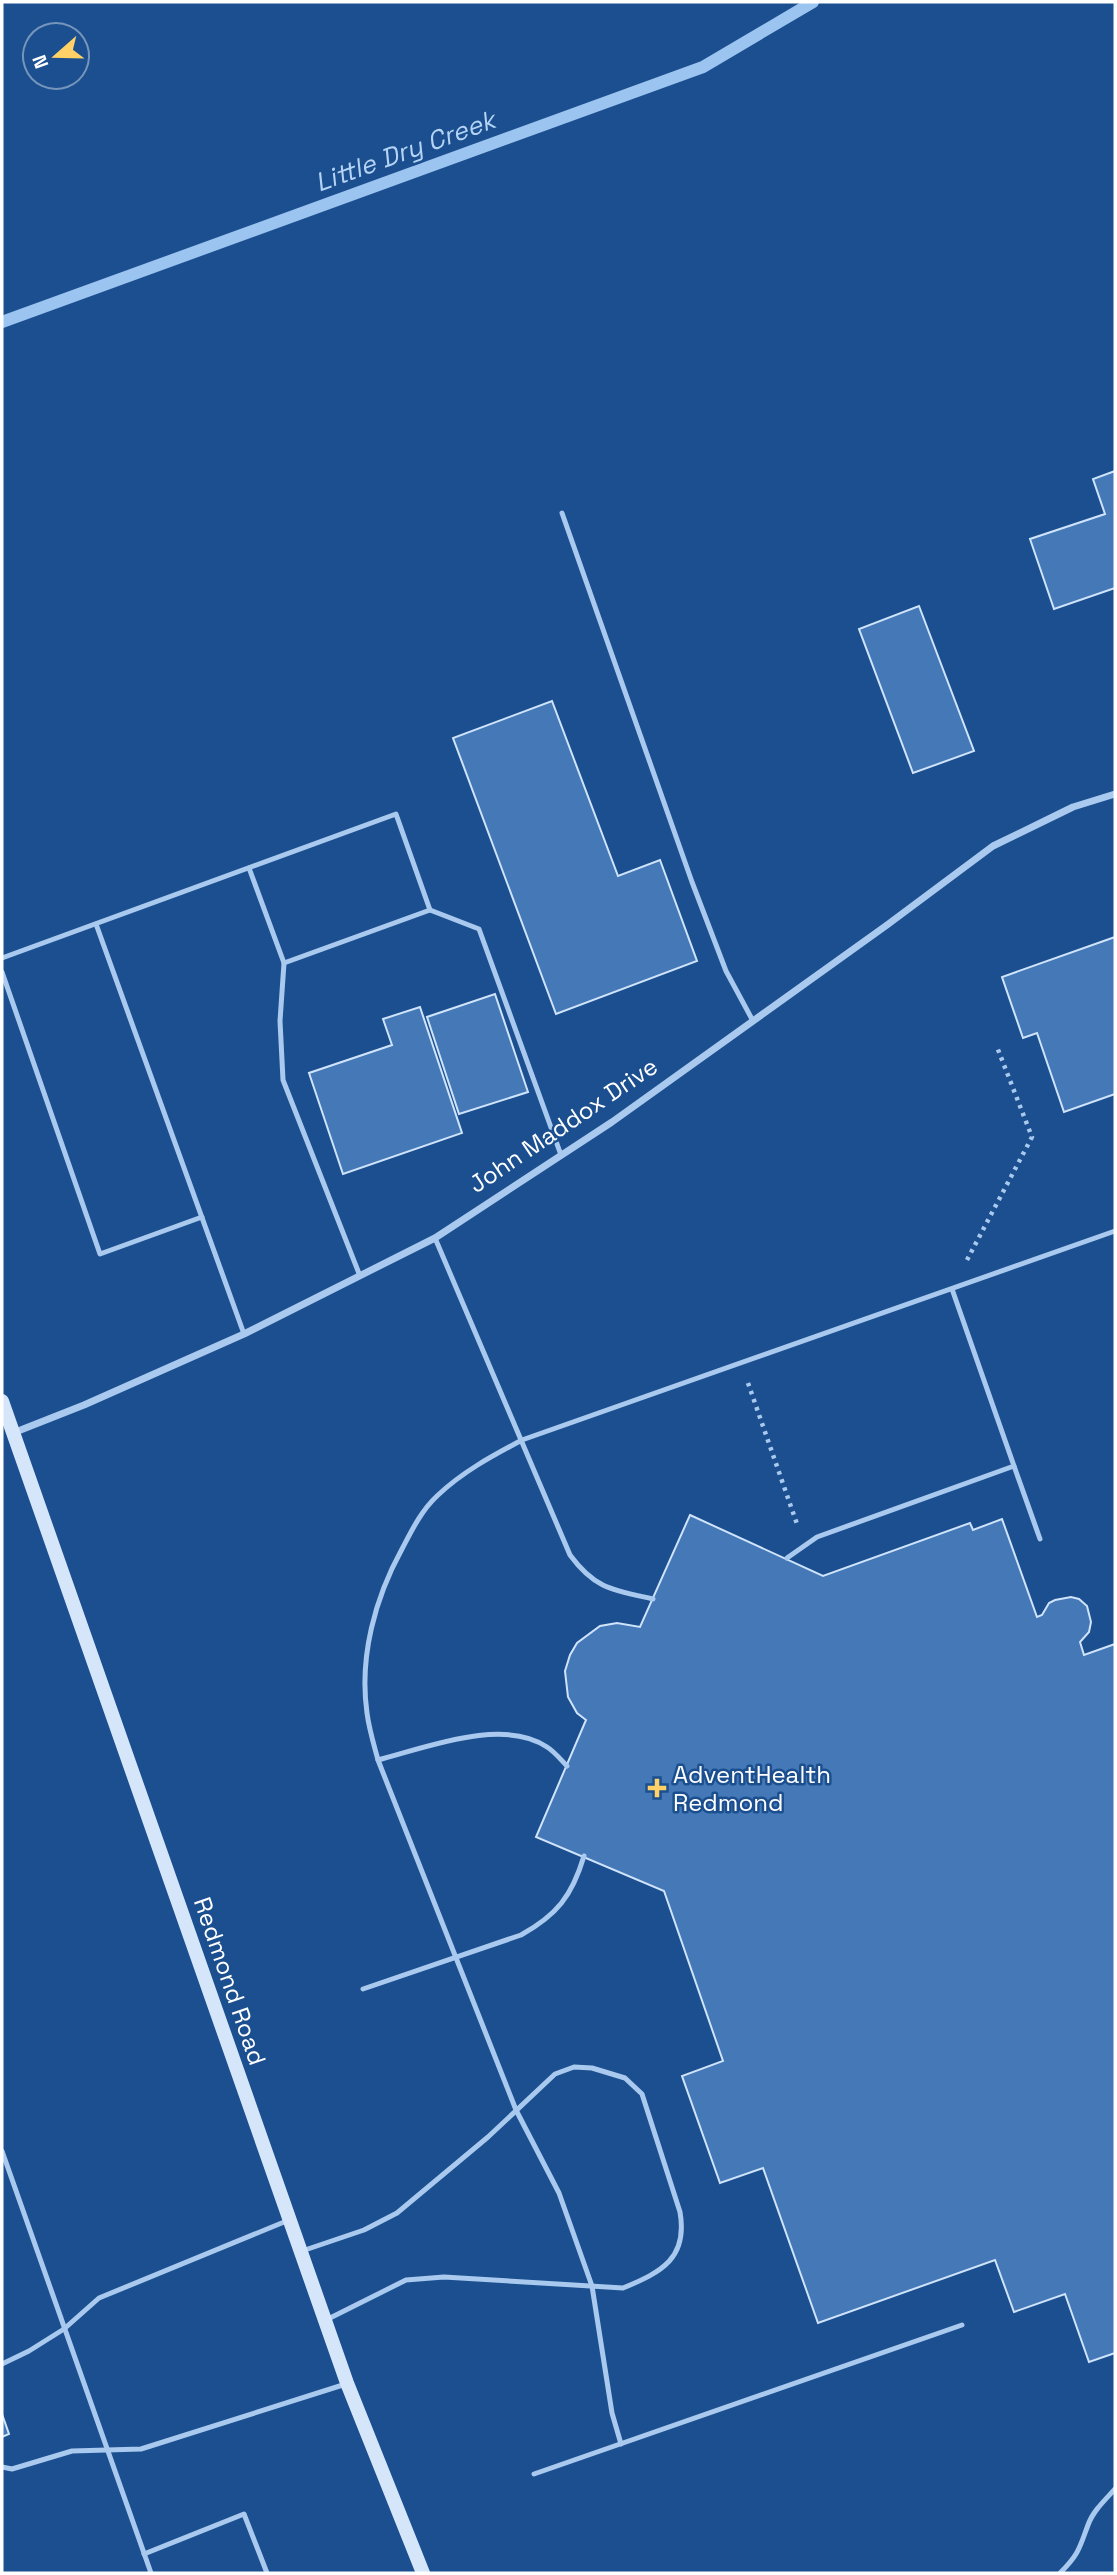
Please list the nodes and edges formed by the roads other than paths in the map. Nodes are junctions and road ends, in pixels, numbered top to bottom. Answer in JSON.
{"nodes":[{"id":1,"x":562,"y":513,"type":"dead end"},
{"id":2,"x":1115,"y":794,"type":"edge"},
{"id":3,"x":249,"y":868,"type":"junction"},
{"id":4,"x":430,"y":910,"type":"junction"},
{"id":5,"x":96,"y":923,"type":"junction"},
{"id":6,"x":2,"y":958,"type":"edge"},
{"id":7,"x":284,"y":963,"type":"junction"},
{"id":8,"x":2,"y":972,"type":"edge"},
{"id":9,"x":754,"y":1021,"type":"junction"},
{"id":10,"x":561,"y":1155,"type":"junction"},
{"id":11,"x":202,"y":1217,"type":"junction"},
{"id":12,"x":1115,"y":1231,"type":"edge"},
{"id":13,"x":435,"y":1238,"type":"junction"},
{"id":14,"x":360,"y":1276,"type":"junction"},
{"id":15,"x":952,"y":1289,"type":"junction"},
{"id":16,"x":244,"y":1334,"type":"junction"},
{"id":17,"x":2,"y":1401,"type":"edge"},
{"id":18,"x":8,"y":1435,"type":"edge"},
{"id":19,"x":522,"y":1440,"type":"junction"},
{"id":20,"x":1014,"y":1466,"type":"junction"},
{"id":21,"x":1040,"y":1539,"type":"dead end"},
{"id":22,"x":787,"y":1558,"type":"dead end"},
{"id":23,"x":653,"y":1598,"type":"dead end"},
{"id":24,"x":378,"y":1760,"type":"junction"},
{"id":25,"x":567,"y":1766,"type":"dead end"},
{"id":26,"x":584,"y":1856,"type":"dead end"},
{"id":27,"x":456,"y":1957,"type":"junction"},
{"id":28,"x":363,"y":1989,"type":"dead end"},
{"id":29,"x":516,"y":2110,"type":"junction"},
{"id":30,"x":2,"y":2151,"type":"edge"},
{"id":31,"x":289,"y":2220,"type":"junction"},
{"id":32,"x":302,"y":2251,"type":"junction"},
{"id":33,"x":592,"y":2286,"type":"junction"},
{"id":34,"x":326,"y":2320,"type":"junction"},
{"id":35,"x":962,"y":2325,"type":"dead end"},
{"id":36,"x":64,"y":2329,"type":"junction"},
{"id":37,"x":2,"y":2364,"type":"edge"},
{"id":38,"x":346,"y":2384,"type":"junction"},
{"id":39,"x":621,"y":2444,"type":"junction"},
{"id":40,"x":105,"y":2449,"type":"junction"},
{"id":41,"x":2,"y":2467,"type":"edge"},
{"id":42,"x":534,"y":2474,"type":"dead end"},
{"id":43,"x":1115,"y":2490,"type":"edge"},
{"id":44,"x":144,"y":2554,"type":"junction"},
{"id":45,"x":151,"y":2573,"type":"edge"},
{"id":46,"x":267,"y":2573,"type":"edge"},
{"id":47,"x":423,"y":2573,"type":"edge"},
{"id":48,"x":1060,"y":2573,"type":"edge"}],
"edges":[{"from":1,"to":9,"type":"lane"},
{"from":2,"to":9,"type":"street","name":"John Maddox Drive"},
{"from":3,"to":4,"type":"lane"},
{"from":3,"to":5,"type":"lane"},
{"from":3,"to":7,"type":"lane"},
{"from":4,"to":7,"type":"lane"},
{"from":4,"to":10,"type":"lane"},
{"from":5,"to":6,"type":"lane"},
{"from":5,"to":11,"type":"lane"},
{"from":7,"to":14,"type":"lane"},
{"from":8,"to":11,"type":"lane"},
{"from":9,"to":10,"type":"street","name":"John Maddox Drive"},
{"from":10,"to":13,"type":"street","name":"John Maddox Drive"},
{"from":11,"to":16,"type":"lane"},
{"from":12,"to":15,"type":"lane"},
{"from":13,"to":14,"type":"street","name":"John Maddox Drive"},
{"from":13,"to":19,"type":"lane"},
{"from":14,"to":16,"type":"street","name":"John Maddox Drive"},
{"from":15,"to":19,"type":"lane"},
{"from":15,"to":20,"type":"lane"},
{"from":16,"to":18,"type":"street","name":"John Maddox Drive"},
{"from":17,"to":18,"type":"street","name":"Redmond Road"},
{"from":18,"to":31,"type":"street","name":"Redmond Road"},
{"from":19,"to":23,"type":"lane"},
{"from":19,"to":24,"type":"lane"},
{"from":20,"to":21,"type":"lane"},
{"from":20,"to":22,"type":"lane"},
{"from":24,"to":25,"type":"lane"},
{"from":24,"to":27,"type":"lane"},
{"from":26,"to":27,"type":"lane"},
{"from":27,"to":28,"type":"lane"},
{"from":27,"to":29,"type":"lane"},
{"from":29,"to":32,"type":"lane"},
{"from":29,"to":33,"type":"lane"},
{"from":29,"to":33,"type":"lane"},
{"from":30,"to":36,"type":"lane"},
{"from":31,"to":32,"type":"street","name":"Redmond Road"},
{"from":31,"to":36,"type":"lane"},
{"from":32,"to":34,"type":"street","name":"Redmond Road"},
{"from":33,"to":34,"type":"lane"},
{"from":33,"to":39,"type":"lane"},
{"from":34,"to":38,"type":"street","name":"Redmond Road"},
{"from":35,"to":39,"type":"lane"},
{"from":36,"to":37,"type":"lane"},
{"from":36,"to":40,"type":"lane"},
{"from":38,"to":40,"type":"lane"},
{"from":38,"to":47,"type":"street","name":"Redmond Road"},
{"from":39,"to":42,"type":"lane"},
{"from":40,"to":41,"type":"lane"},
{"from":40,"to":44,"type":"lane"},
{"from":43,"to":48,"type":"lane"},
{"from":44,"to":45,"type":"lane"},
{"from":44,"to":46,"type":"lane"}]}
